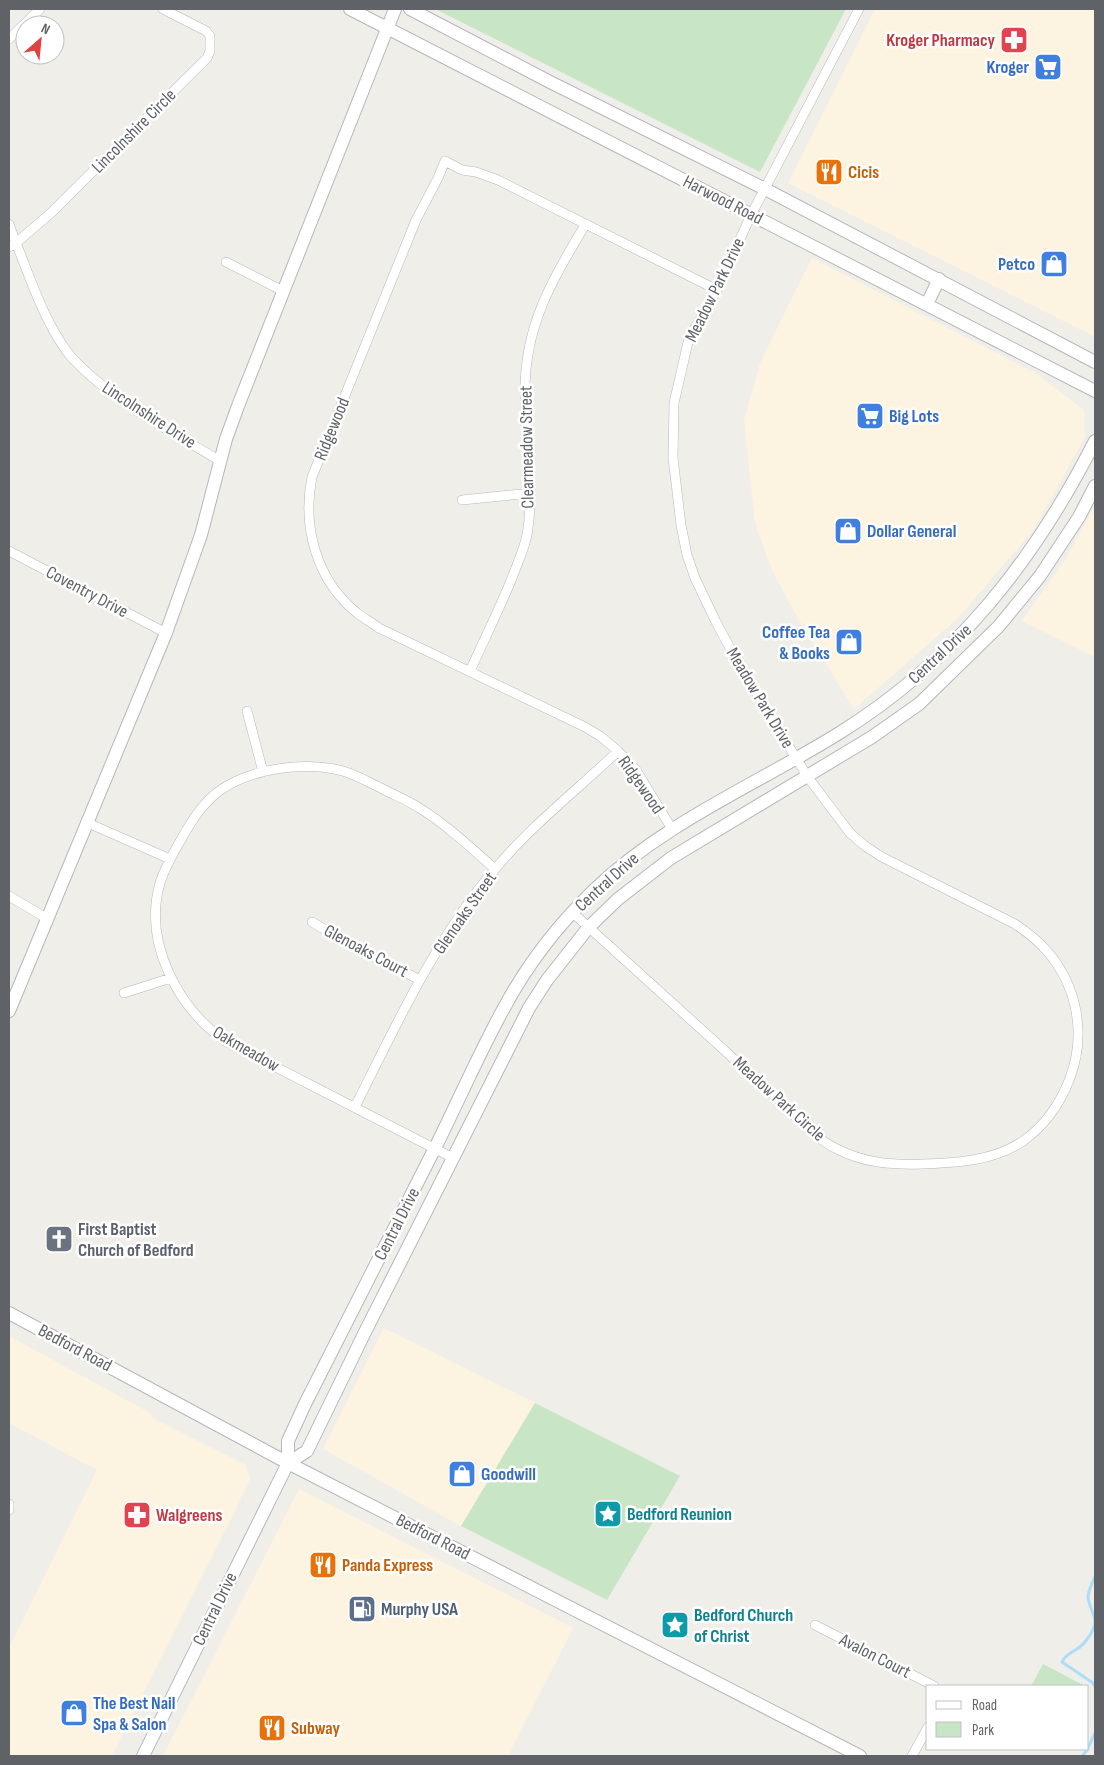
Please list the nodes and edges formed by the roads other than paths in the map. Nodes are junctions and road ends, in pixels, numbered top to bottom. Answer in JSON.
{"nodes":[{"id":1,"x":40,"y":9,"type":"edge"},
{"id":2,"x":163,"y":9,"type":"edge"},
{"id":3,"x":350,"y":9,"type":"edge"},
{"id":4,"x":395,"y":9,"type":"edge"},
{"id":5,"x":410,"y":9,"type":"edge"},
{"id":6,"x":858,"y":9,"type":"edge"},
{"id":7,"x":388,"y":28,"type":"junction"},
{"id":8,"x":9,"y":39,"type":"edge"},
{"id":9,"x":765,"y":189,"type":"junction"},
{"id":10,"x":751,"y":214,"type":"junction"},
{"id":11,"x":9,"y":224,"type":"edge"},
{"id":12,"x":585,"y":225,"type":"junction"},
{"id":13,"x":12,"y":245,"type":"edge"},
{"id":14,"x":226,"y":262,"type":"dead end"},
{"id":15,"x":939,"y":279,"type":"junction"},
{"id":16,"x":717,"y":290,"type":"junction"},
{"id":17,"x":283,"y":291,"type":"junction"},
{"id":18,"x":927,"y":304,"type":"junction"},
{"id":19,"x":1095,"y":362,"type":"edge"},
{"id":20,"x":1095,"y":391,"type":"edge"},
{"id":21,"x":1095,"y":441,"type":"edge"},
{"id":22,"x":220,"y":461,"type":"junction"},
{"id":23,"x":1095,"y":486,"type":"edge"},
{"id":24,"x":530,"y":493,"type":"junction"},
{"id":25,"x":462,"y":500,"type":"dead end"},
{"id":26,"x":9,"y":551,"type":"edge"},
{"id":27,"x":1029,"y":552,"type":"junction"},
{"id":28,"x":1047,"y":565,"type":"junction"},
{"id":29,"x":166,"y":633,"type":"junction"},
{"id":30,"x":470,"y":671,"type":"junction"},
{"id":31,"x":910,"y":682,"type":"junction"},
{"id":32,"x":924,"y":699,"type":"junction"},
{"id":33,"x":247,"y":711,"type":"dead end"},
{"id":34,"x":618,"y":751,"type":"junction"},
{"id":35,"x":797,"y":757,"type":"junction"},
{"id":36,"x":263,"y":772,"type":"junction"},
{"id":37,"x":807,"y":776,"type":"junction"},
{"id":38,"x":88,"y":823,"type":"junction"},
{"id":39,"x":672,"y":829,"type":"junction"},
{"id":40,"x":170,"y":859,"type":"junction"},
{"id":41,"x":495,"y":869,"type":"junction"},
{"id":42,"x":9,"y":896,"type":"edge"},
{"id":43,"x":572,"y":913,"type":"junction"},
{"id":44,"x":48,"y":919,"type":"junction"},
{"id":45,"x":312,"y":922,"type":"dead end"},
{"id":46,"x":588,"y":928,"type":"junction"},
{"id":47,"x":171,"y":978,"type":"junction"},
{"id":48,"x":420,"y":980,"type":"junction"},
{"id":49,"x":124,"y":993,"type":"dead end"},
{"id":50,"x":9,"y":1011,"type":"edge"},
{"id":51,"x":355,"y":1107,"type":"junction"},
{"id":52,"x":435,"y":1148,"type":"junction"},
{"id":53,"x":454,"y":1158,"type":"junction"},
{"id":54,"x":9,"y":1313,"type":"edge"},
{"id":55,"x":288,"y":1463,"type":"junction"},
{"id":56,"x":9,"y":1504,"type":"edge"},
{"id":57,"x":9,"y":1510,"type":"edge"},
{"id":58,"x":815,"y":1625,"type":"dead end"},
{"id":59,"x":932,"y":1685,"type":"edge"},
{"id":60,"x":926,"y":1731,"type":"edge"},
{"id":61,"x":143,"y":1756,"type":"edge"},
{"id":62,"x":860,"y":1756,"type":"edge"},
{"id":63,"x":912,"y":1756,"type":"edge"}],
"edges":[{"from":1,"to":8,"type":"street"},
{"from":2,"to":13,"type":"street","name":"Lincolnshire Circle"},
{"from":3,"to":7,"type":"main road","name":"Harwood Road"},
{"from":4,"to":7,"type":"main road"},
{"from":5,"to":9,"type":"main road","name":"Harwood Road"},
{"from":6,"to":9,"type":"street","name":"Meadow Park Drive"},
{"from":7,"to":10,"type":"main road","name":"Harwood Road"},
{"from":7,"to":17,"type":"main road"},
{"from":9,"to":10,"type":"street","name":"Meadow Park Drive"},
{"from":9,"to":15,"type":"main road","name":"Harwood Road"},
{"from":10,"to":16,"type":"street","name":"Meadow Park Drive"},
{"from":10,"to":18,"type":"main road","name":"Harwood Road"},
{"from":11,"to":13,"type":"street"},
{"from":12,"to":16,"type":"street","name":"Ridgewood"},
{"from":12,"to":24,"type":"street","name":"Clearmeadow Street"},
{"from":12,"to":30,"type":"street","name":"Ridgewood"},
{"from":13,"to":22,"type":"street","name":"Lincolnshire Drive"},
{"from":14,"to":17,"type":"street"},
{"from":15,"to":18,"type":"main road"},
{"from":15,"to":19,"type":"main road","name":"Harwood Road"},
{"from":16,"to":35,"type":"street","name":"Meadow Park Drive"},
{"from":17,"to":22,"type":"main road"},
{"from":18,"to":20,"type":"main road","name":"Harwood Road"},
{"from":21,"to":27,"type":"main road","name":"Central Drive"},
{"from":22,"to":29,"type":"main road"},
{"from":23,"to":28,"type":"main road","name":"Central Drive"},
{"from":24,"to":25,"type":"street"},
{"from":24,"to":30,"type":"street","name":"Clearmeadow Street"},
{"from":26,"to":29,"type":"street","name":"Coventry Drive"},
{"from":27,"to":28,"type":"main road"},
{"from":27,"to":31,"type":"main road","name":"Central Drive"},
{"from":28,"to":32,"type":"main road","name":"Central Drive"},
{"from":29,"to":38,"type":"main road"},
{"from":30,"to":34,"type":"street","name":"Ridgewood"},
{"from":31,"to":32,"type":"main road"},
{"from":31,"to":35,"type":"main road","name":"Central Drive"},
{"from":32,"to":37,"type":"main road","name":"Central Drive"},
{"from":33,"to":36,"type":"street"},
{"from":34,"to":39,"type":"street","name":"Ridgewood"},
{"from":34,"to":41,"type":"street","name":"Glenoaks Street"},
{"from":35,"to":37,"type":"street","name":"Meadow Park Drive"},
{"from":35,"to":39,"type":"main road","name":"Central Drive"},
{"from":36,"to":40,"type":"street","name":"Oakmeadow"},
{"from":36,"to":41,"type":"street","name":"Oakmeadow"},
{"from":37,"to":46,"type":"main road","name":"Central Drive"},
{"from":37,"to":46,"type":"street","name":"Meadow Park Circle"},
{"from":38,"to":40,"type":"street"},
{"from":38,"to":44,"type":"main road"},
{"from":39,"to":43,"type":"main road","name":"Central Drive"},
{"from":40,"to":47,"type":"street","name":"Oakmeadow"},
{"from":41,"to":48,"type":"street","name":"Glenoaks Street"},
{"from":42,"to":44,"type":"street"},
{"from":43,"to":46,"type":"street","name":"Meadow Park Circle"},
{"from":43,"to":52,"type":"main road","name":"Central Drive"},
{"from":44,"to":50,"type":"main road"},
{"from":45,"to":48,"type":"street","name":"Glenoaks Court"},
{"from":46,"to":53,"type":"main road","name":"Central Drive"},
{"from":47,"to":49,"type":"street"},
{"from":47,"to":51,"type":"street","name":"Oakmeadow"},
{"from":48,"to":51,"type":"street","name":"Glenoaks Street"},
{"from":51,"to":52,"type":"street","name":"Oakmeadow"},
{"from":52,"to":53,"type":"street","name":"Oakmeadow"},
{"from":52,"to":55,"type":"main road","name":"Central Drive"},
{"from":53,"to":55,"type":"main road","name":"Central Drive"},
{"from":54,"to":55,"type":"main road","name":"Bedford Road"},
{"from":55,"to":61,"type":"main road","name":"Central Drive"},
{"from":55,"to":62,"type":"main road","name":"Bedford Road"},
{"from":56,"to":57,"type":"street"},
{"from":58,"to":59,"type":"street","name":"Avalon Court"},
{"from":60,"to":63,"type":"street"}]}
